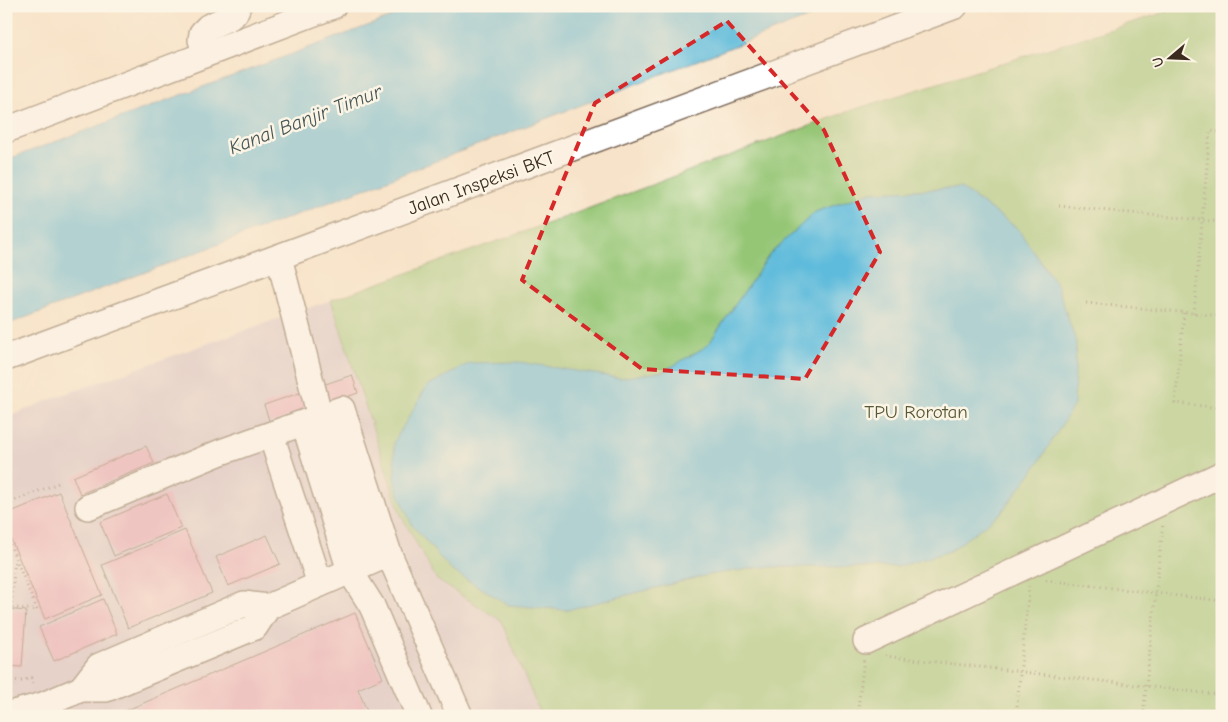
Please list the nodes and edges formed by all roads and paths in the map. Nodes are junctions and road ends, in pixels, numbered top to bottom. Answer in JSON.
{"nodes":[{"id":1,"x":238,"y":6,"type":"edge"},
{"id":2,"x":333,"y":6,"type":"edge"},
{"id":3,"x":955,"y":6,"type":"edge"},
{"id":4,"x":206,"y":54,"type":"junction"},
{"id":5,"x":6,"y":130,"type":"edge"},
{"id":6,"x":1222,"y":132,"type":"edge"},
{"id":7,"x":1059,"y":206,"type":"dead end"},
{"id":8,"x":1202,"y":220,"type":"junction"},
{"id":9,"x":1222,"y":222,"type":"edge"},
{"id":10,"x":278,"y":257,"type":"junction"},
{"id":11,"x":1086,"y":303,"type":"dead end"},
{"id":12,"x":1184,"y":312,"type":"junction"},
{"id":13,"x":1194,"y":313,"type":"junction"},
{"id":14,"x":1222,"y":316,"type":"edge"},
{"id":15,"x":6,"y":358,"type":"edge"},
{"id":16,"x":1222,"y":408,"type":"edge"},
{"id":17,"x":295,"y":426,"type":"junction"},
{"id":18,"x":1222,"y":474,"type":"edge"},
{"id":19,"x":61,"y":482,"type":"dead end"},
{"id":20,"x":1165,"y":500,"type":"junction"},
{"id":21,"x":6,"y":504,"type":"edge"},
{"id":22,"x":88,"y":507,"type":"dead end"},
{"id":23,"x":6,"y":535,"type":"edge"},
{"id":24,"x":15,"y":557,"type":"junction"},
{"id":25,"x":352,"y":570,"type":"junction"},
{"id":26,"x":1031,"y":571,"type":"junction"},
{"id":27,"x":1156,"y":593,"type":"junction"},
{"id":28,"x":1222,"y":601,"type":"edge"},
{"id":29,"x":8,"y":607,"type":"edge"},
{"id":30,"x":875,"y":648,"type":"junction"},
{"id":31,"x":1020,"y":672,"type":"junction"},
{"id":32,"x":1146,"y":686,"type":"junction"},
{"id":33,"x":1222,"y":695,"type":"edge"},
{"id":34,"x":45,"y":711,"type":"edge"},
{"id":35,"x":6,"y":715,"type":"edge"},
{"id":36,"x":419,"y":716,"type":"edge"},
{"id":37,"x":460,"y":716,"type":"edge"},
{"id":38,"x":857,"y":716,"type":"edge"},
{"id":39,"x":1016,"y":716,"type":"edge"},
{"id":40,"x":1143,"y":716,"type":"edge"}],
"edges":[{"from":1,"to":4,"type":"street"},
{"from":2,"to":4,"type":"street"},
{"from":3,"to":10,"type":"street","name":"Jalan Inspeksi BKT"},
{"from":4,"to":5,"type":"street"},
{"from":6,"to":8,"type":"path"},
{"from":7,"to":8,"type":"path"},
{"from":8,"to":9,"type":"path"},
{"from":8,"to":13,"type":"path"},
{"from":10,"to":15,"type":"street","name":"Jalan Inspeksi BKT"},
{"from":10,"to":17,"type":"street"},
{"from":11,"to":12,"type":"path"},
{"from":12,"to":13,"type":"path"},
{"from":12,"to":16,"type":"path"},
{"from":13,"to":14,"type":"path"},
{"from":17,"to":22,"type":"street"},
{"from":17,"to":25,"type":"street"},
{"from":17,"to":25,"type":"street"},
{"from":17,"to":25,"type":"street"},
{"from":18,"to":20,"type":"street"},
{"from":19,"to":21,"type":"path"},
{"from":20,"to":26,"type":"street"},
{"from":20,"to":27,"type":"path"},
{"from":23,"to":24,"type":"path"},
{"from":24,"to":29,"type":"path"},
{"from":24,"to":29,"type":"path"},
{"from":25,"to":34,"type":"street"},
{"from":25,"to":36,"type":"street"},
{"from":25,"to":37,"type":"street"},
{"from":26,"to":27,"type":"path"},
{"from":26,"to":30,"type":"street"},
{"from":26,"to":31,"type":"path"},
{"from":27,"to":28,"type":"path"},
{"from":27,"to":32,"type":"path"},
{"from":30,"to":31,"type":"path"},
{"from":30,"to":38,"type":"path"},
{"from":31,"to":32,"type":"path"},
{"from":31,"to":39,"type":"path"},
{"from":32,"to":33,"type":"path"},
{"from":32,"to":40,"type":"path"},
{"from":34,"to":35,"type":"street"}]}
